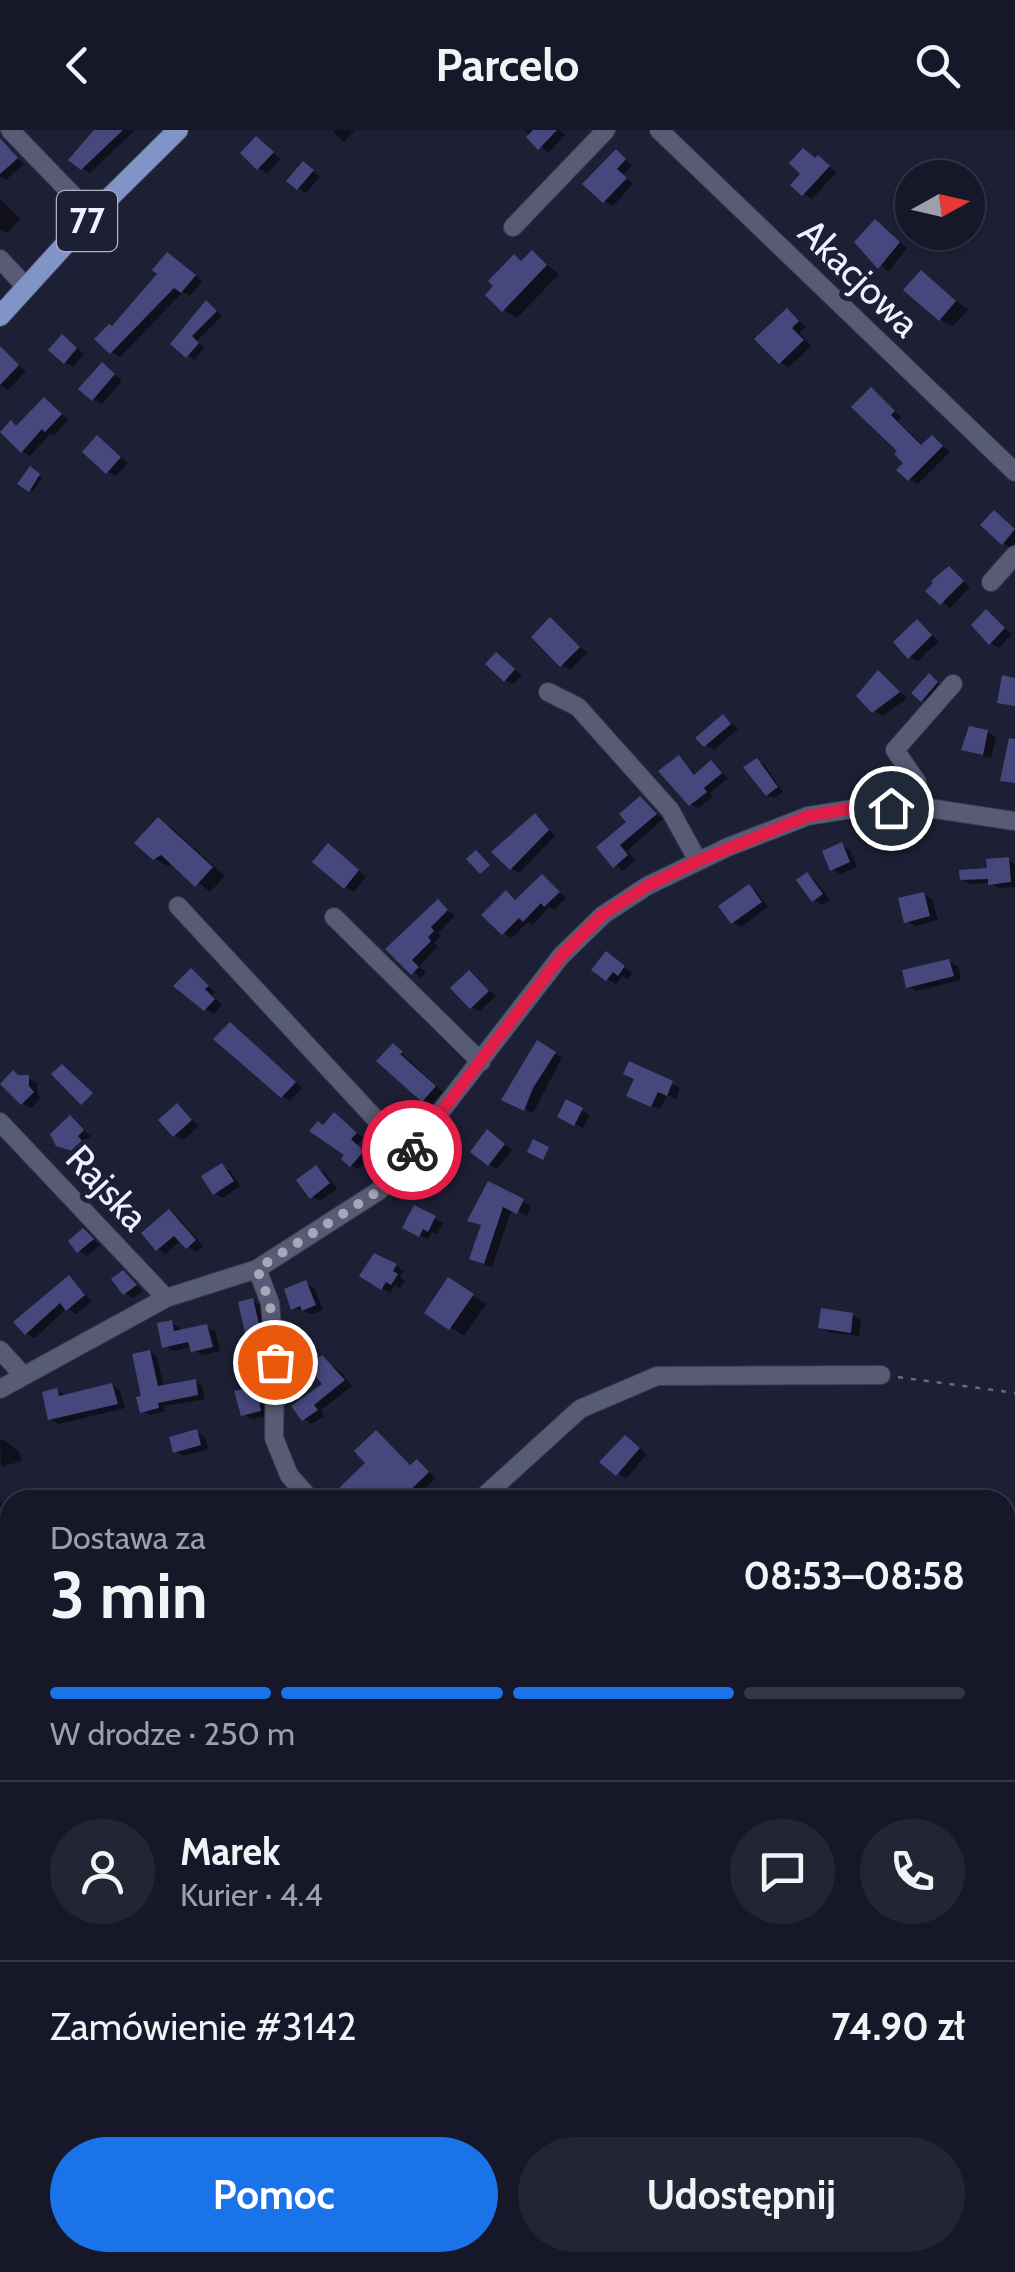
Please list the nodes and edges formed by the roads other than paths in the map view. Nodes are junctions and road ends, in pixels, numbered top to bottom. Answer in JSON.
{"nodes":[{"id":1,"x":10,"y":130,"type":"edge"},
{"id":2,"x":178,"y":130,"type":"edge"},
{"id":3,"x":606,"y":130,"type":"edge"},
{"id":4,"x":659,"y":130,"type":"edge"},
{"id":5,"x":92,"y":215,"type":"junction"},
{"id":6,"x":514,"y":227,"type":"dead end"},
{"id":7,"x":0,"y":259,"type":"edge"},
{"id":8,"x":27,"y":288,"type":"junction"},
{"id":9,"x":0,"y":316,"type":"edge"},
{"id":10,"x":1015,"y":472,"type":"edge"},
{"id":11,"x":1015,"y":555,"type":"edge"},
{"id":12,"x":991,"y":582,"type":"dead end"},
{"id":13,"x":953,"y":684,"type":"dead end"},
{"id":14,"x":548,"y":692,"type":"dead end"},
{"id":15,"x":918,"y":808,"type":"junction"},
{"id":16,"x":1015,"y":821,"type":"edge"},
{"id":17,"x":698,"y":861,"type":"junction"},
{"id":18,"x":178,"y":906,"type":"dead end"},
{"id":19,"x":334,"y":917,"type":"dead end"},
{"id":20,"x":481,"y":1062,"type":"junction"},
{"id":21,"x":0,"y":1122,"type":"edge"},
{"id":22,"x":408,"y":1154,"type":"junction"},
{"id":23,"x":257,"y":1269,"type":"junction"},
{"id":24,"x":166,"y":1298,"type":"junction"},
{"id":25,"x":0,"y":1350,"type":"edge"},
{"id":26,"x":881,"y":1374,"type":"road end"},
{"id":27,"x":24,"y":1376,"type":"junction"},
{"id":28,"x":0,"y":1389,"type":"edge"},
{"id":29,"x":303,"y":1490,"type":"edge"},
{"id":30,"x":491,"y":1490,"type":"edge"}],
"edges":[{"from":1,"to":5,"type":"street"},
{"from":2,"to":5,"type":"main road","number":"77"},
{"from":3,"to":6,"type":"street"},
{"from":4,"to":10,"type":"street","name":"Akacjowa"},
{"from":5,"to":8,"type":"main road","number":"77"},
{"from":7,"to":8,"type":"street"},
{"from":8,"to":9,"type":"main road","number":"77"},
{"from":11,"to":12,"type":"street"},
{"from":13,"to":15,"type":"street"},
{"from":14,"to":17,"type":"street"},
{"from":15,"to":16,"type":"street"},
{"from":15,"to":17,"type":"street"},
{"from":17,"to":20,"type":"street"},
{"from":18,"to":22,"type":"street"},
{"from":19,"to":20,"type":"street"},
{"from":20,"to":22,"type":"street"},
{"from":21,"to":24,"type":"street","name":"Rajska"},
{"from":22,"to":23,"type":"street"},
{"from":23,"to":24,"type":"street"},
{"from":23,"to":29,"type":"street"},
{"from":24,"to":27,"type":"street"},
{"from":25,"to":27,"type":"street"},
{"from":26,"to":30,"type":"street"},
{"from":27,"to":28,"type":"street"}]}
